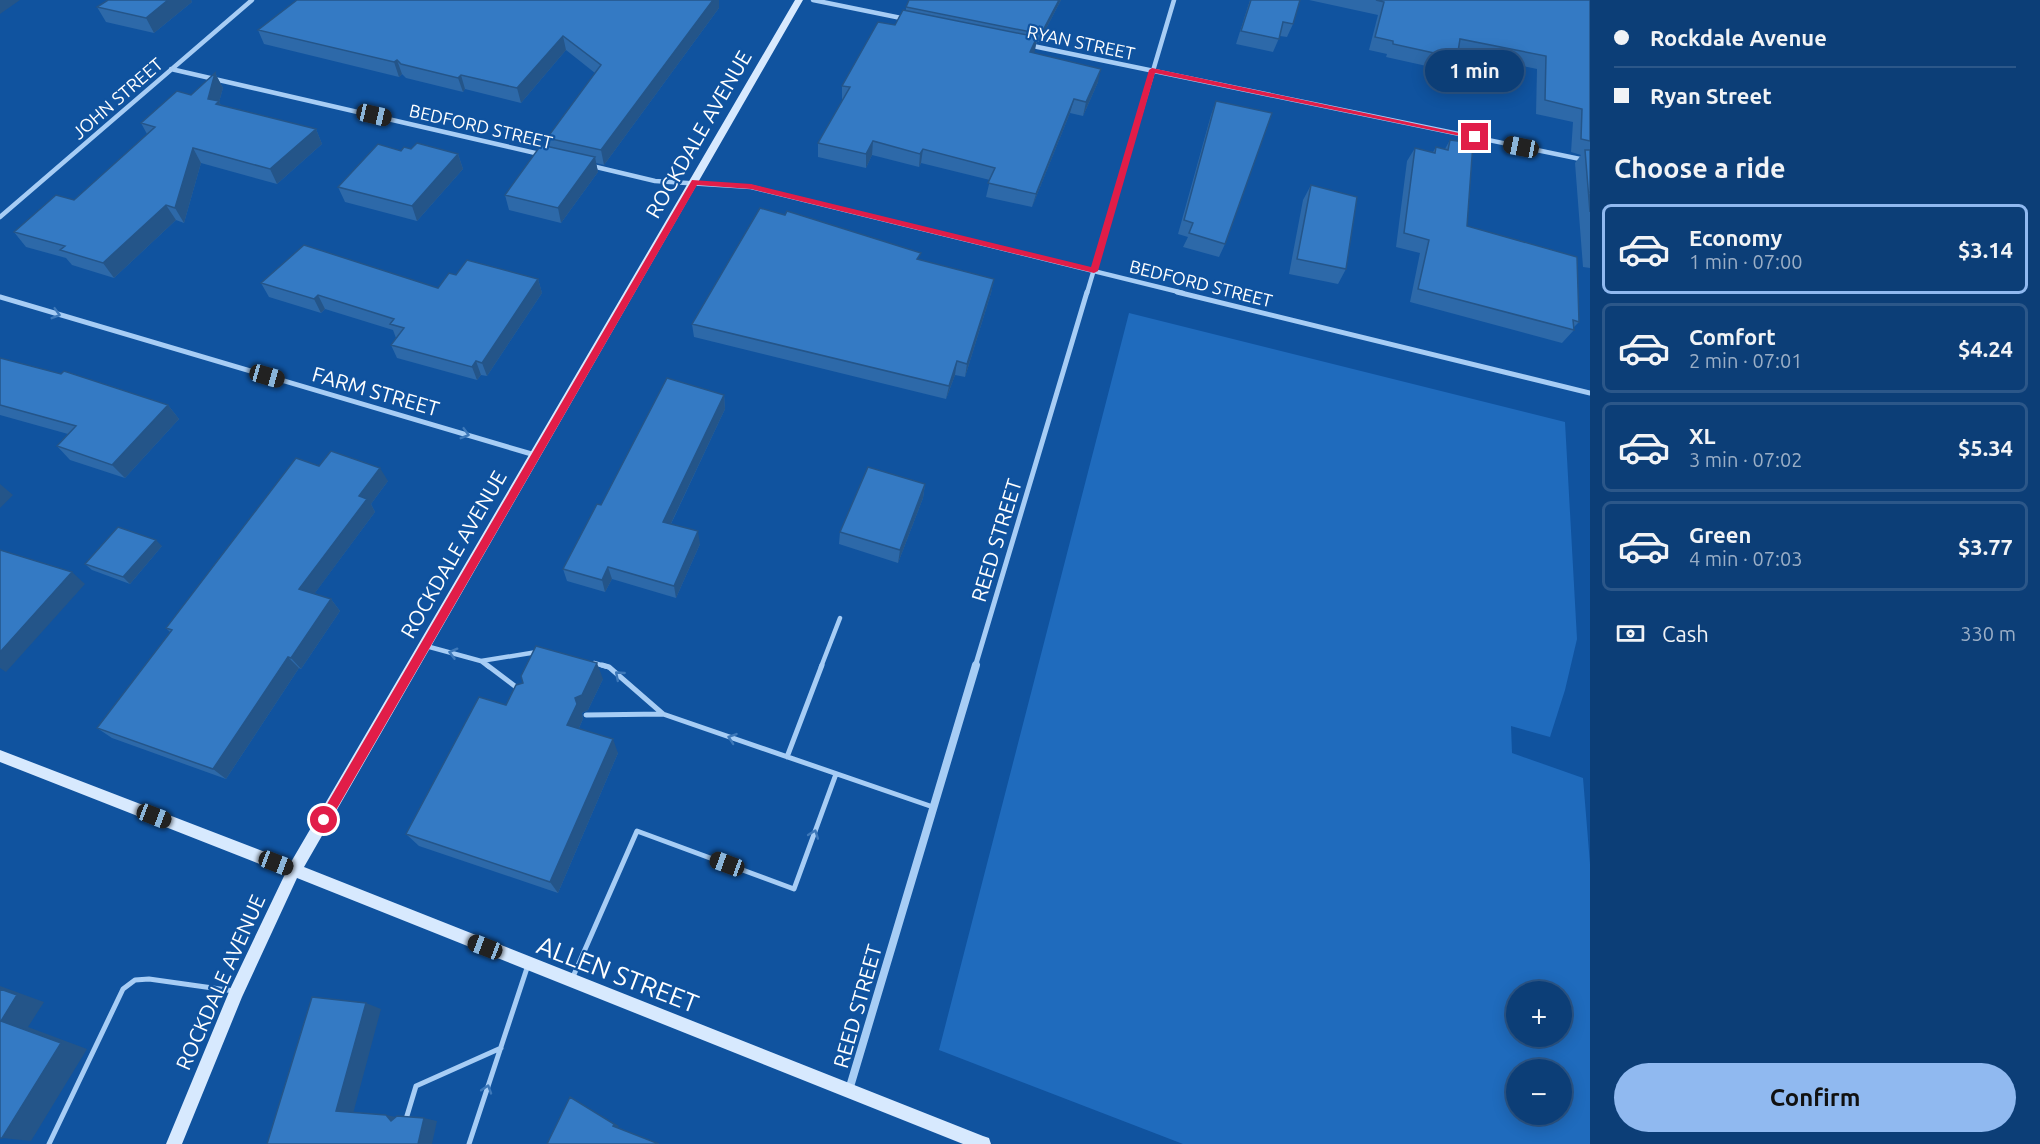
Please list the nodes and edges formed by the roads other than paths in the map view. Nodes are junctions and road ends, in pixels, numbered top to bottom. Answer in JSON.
{"nodes":[{"id":1,"x":252,"y":0,"type":"edge"},
{"id":2,"x":799,"y":0,"type":"edge"},
{"id":3,"x":813,"y":0,"type":"edge"},
{"id":4,"x":1174,"y":0,"type":"edge"},
{"id":5,"x":918,"y":22,"type":"edge"},
{"id":6,"x":1023,"y":44,"type":"edge"},
{"id":7,"x":171,"y":69,"type":"junction"},
{"id":8,"x":1152,"y":70,"type":"junction"},
{"id":9,"x":554,"y":157,"type":"edge"},
{"id":10,"x":1590,"y":161,"type":"edge"},
{"id":11,"x":587,"y":165,"type":"edge"},
{"id":12,"x":695,"y":182,"type":"junction"},
{"id":13,"x":0,"y":217,"type":"edge"},
{"id":14,"x":1094,"y":271,"type":"junction"},
{"id":15,"x":0,"y":297,"type":"edge"},
{"id":16,"x":1590,"y":393,"type":"edge"},
{"id":17,"x":535,"y":455,"type":"junction"},
{"id":18,"x":840,"y":618,"type":"dead end"},
{"id":19,"x":425,"y":645,"type":"junction"},
{"id":20,"x":538,"y":652,"type":"edge"},
{"id":21,"x":481,"y":661,"type":"junction"},
{"id":22,"x":590,"y":661,"type":"edge"},
{"id":23,"x":527,"y":696,"type":"edge"},
{"id":24,"x":663,"y":714,"type":"junction"},
{"id":25,"x":586,"y":715,"type":"edge"},
{"id":26,"x":0,"y":756,"type":"edge"},
{"id":27,"x":787,"y":757,"type":"junction"},
{"id":28,"x":836,"y":774,"type":"junction"},
{"id":29,"x":933,"y":807,"type":"junction"},
{"id":30,"x":294,"y":870,"type":"junction"},
{"id":31,"x":528,"y":964,"type":"junction"},
{"id":32,"x":571,"y":981,"type":"junction"},
{"id":33,"x":237,"y":992,"type":"junction"},
{"id":34,"x":501,"y":1048,"type":"junction"},
{"id":35,"x":849,"y":1090,"type":"junction"},
{"id":36,"x":406,"y":1119,"type":"edge"},
{"id":37,"x":49,"y":1144,"type":"edge"},
{"id":38,"x":174,"y":1144,"type":"edge"},
{"id":39,"x":469,"y":1144,"type":"edge"},
{"id":40,"x":983,"y":1144,"type":"edge"}],
"edges":[{"from":1,"to":7,"type":"street","name":"JOHN STREET"},
{"from":2,"to":12,"type":"main road","name":"ROCKDALE AVENUE"},
{"from":3,"to":5,"type":"street"},
{"from":4,"to":8,"type":"street","name":"REED STREET"},
{"from":6,"to":8,"type":"street","name":"RYAN STREET"},
{"from":7,"to":9,"type":"street","name":"BEDFORD STREET"},
{"from":7,"to":13,"type":"street","name":"JOHN STREET"},
{"from":8,"to":10,"type":"street","name":"RYAN STREET"},
{"from":8,"to":14,"type":"street","name":"REED STREET"},
{"from":11,"to":12,"type":"street","name":"BEDFORD STREET"},
{"from":12,"to":14,"type":"street","name":"BEDFORD STREET"},
{"from":12,"to":17,"type":"main road","name":"ROCKDALE AVENUE"},
{"from":14,"to":16,"type":"street","name":"BEDFORD STREET"},
{"from":14,"to":29,"type":"street","name":"REED STREET"},
{"from":15,"to":17,"type":"street","name":"FARM STREET","one_way":true},
{"from":17,"to":19,"type":"main road","name":"ROCKDALE AVENUE"},
{"from":18,"to":27,"type":"lane"},
{"from":21,"to":19,"type":"lane","one_way":true},
{"from":19,"to":30,"type":"main road","name":"ROCKDALE AVENUE"},
{"from":20,"to":21,"type":"lane"},
{"from":21,"to":23,"type":"lane"},
{"from":24,"to":22,"type":"lane","one_way":true},
{"from":24,"to":25,"type":"lane"},
{"from":27,"to":24,"type":"lane","one_way":true},
{"from":26,"to":30,"type":"main road","name":"ALLEN STREET"},
{"from":27,"to":28,"type":"lane"},
{"from":28,"to":29,"type":"lane"},
{"from":32,"to":28,"type":"lane","one_way":true},
{"from":29,"to":35,"type":"street","name":"REED STREET"},
{"from":30,"to":31,"type":"main road","name":"ALLEN STREET"},
{"from":30,"to":33,"type":"main road","name":"ROCKDALE AVENUE"},
{"from":31,"to":32,"type":"main road","name":"ALLEN STREET"},
{"from":31,"to":34,"type":"lane"},
{"from":32,"to":35,"type":"main road","name":"ALLEN STREET"},
{"from":33,"to":37,"type":"lane"},
{"from":33,"to":38,"type":"main road","name":"ROCKDALE AVENUE"},
{"from":34,"to":36,"type":"lane"},
{"from":39,"to":34,"type":"lane","one_way":true},
{"from":35,"to":40,"type":"main road","name":"ALLEN STREET"}]}
